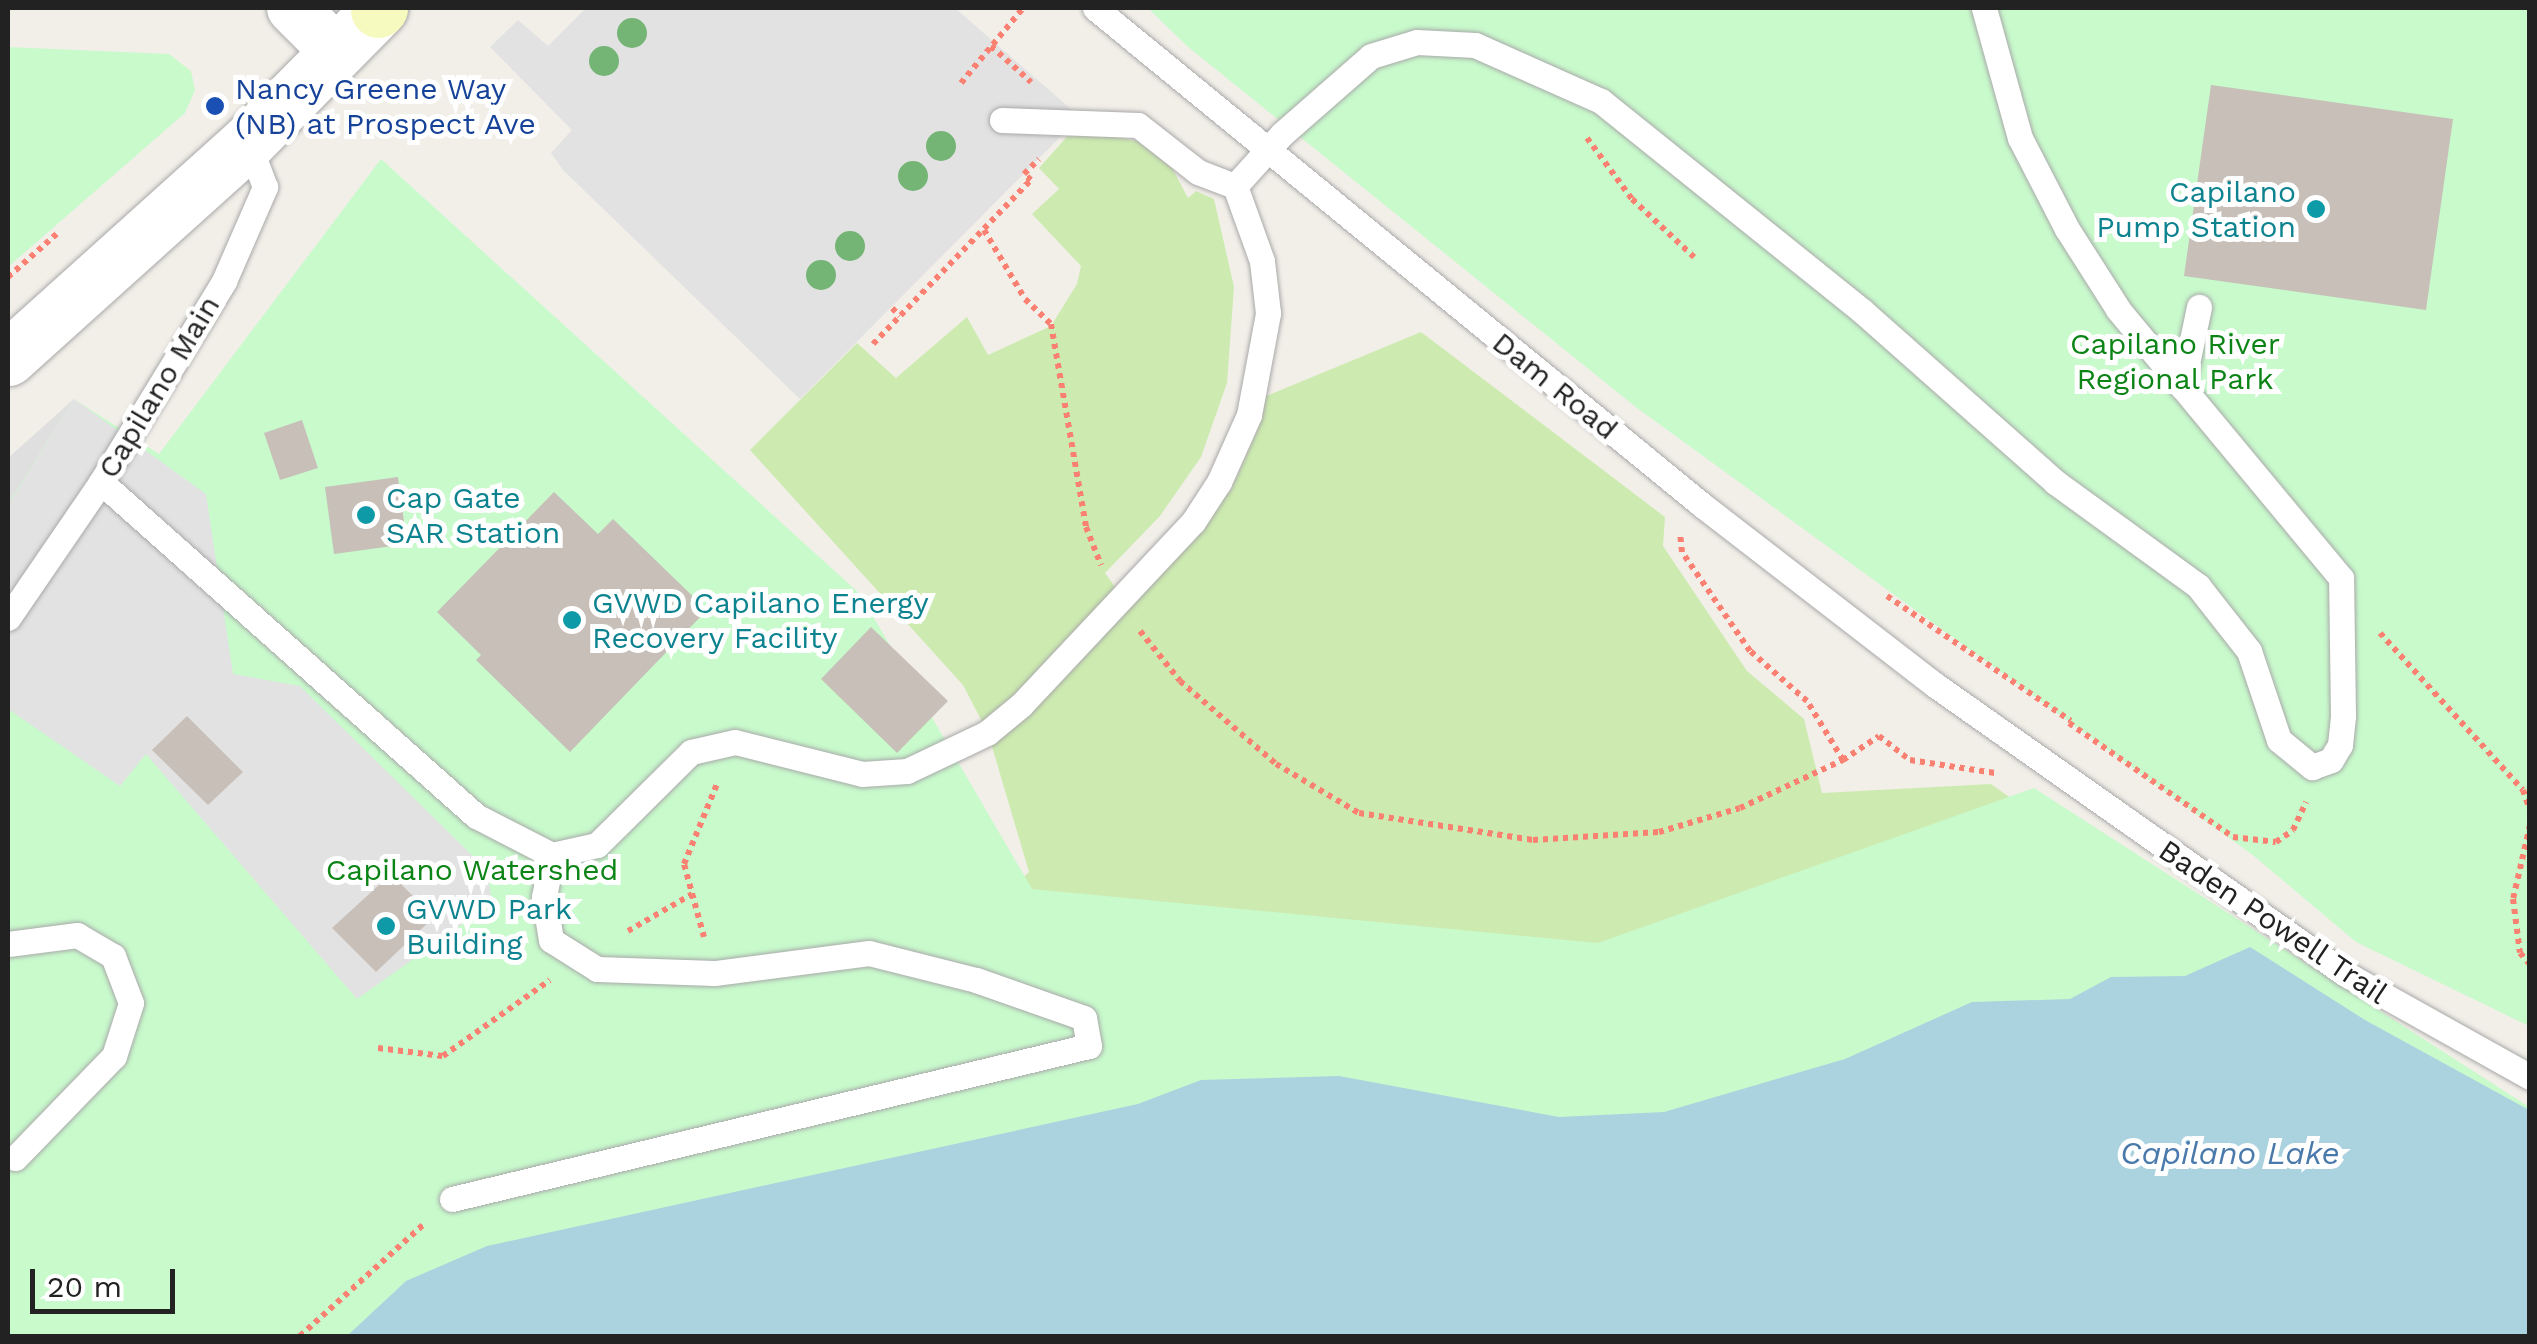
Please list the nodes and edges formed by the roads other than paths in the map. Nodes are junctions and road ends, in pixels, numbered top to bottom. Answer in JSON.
{"nodes":[{"id":1,"x":294,"y":8,"type":"edge"},
{"id":2,"x":1095,"y":8,"type":"edge"},
{"id":3,"x":1984,"y":8,"type":"edge"},
{"id":4,"x":379,"y":9,"type":"edge"},
{"id":5,"x":338,"y":52,"type":"junction"},
{"id":6,"x":1002,"y":120,"type":"dead end"},
{"id":7,"x":248,"y":142,"type":"junction"},
{"id":8,"x":1268,"y":152,"type":"junction"},
{"id":9,"x":1235,"y":186,"type":"junction"},
{"id":10,"x":2200,"y":307,"type":"dead end"},
{"id":11,"x":8,"y":358,"type":"edge"},
{"id":12,"x":2182,"y":387,"type":"junction"},
{"id":13,"x":101,"y":482,"type":"junction"},
{"id":14,"x":8,"y":618,"type":"edge"},
{"id":15,"x":2026,"y":751,"type":"joint"},
{"id":16,"x":552,"y":856,"type":"junction"},
{"id":17,"x":8,"y":944,"type":"edge"},
{"id":18,"x":2530,"y":1077,"type":"edge"},
{"id":19,"x":14,"y":1158,"type":"dead end"},
{"id":20,"x":452,"y":1199,"type":"road end"}],
"edges":[{"from":1,"to":5,"type":"street"},
{"from":2,"to":8,"type":"lane","name":"Dam Road"},
{"from":3,"to":12,"type":"lane"},
{"from":4,"to":5,"type":"street"},
{"from":5,"to":7,"type":"street"},
{"from":6,"to":9,"type":"lane"},
{"from":7,"to":11,"type":"street"},
{"from":7,"to":13,"type":"lane","name":"Capilano Main"},
{"from":8,"to":9,"type":"lane"},
{"from":8,"to":12,"type":"lane"},
{"from":8,"to":15,"type":"lane","name":"Dam Road"},
{"from":9,"to":16,"type":"lane"},
{"from":10,"to":12,"type":"lane"},
{"from":13,"to":14,"type":"lane","name":"Capilano Main"},
{"from":13,"to":16,"type":"lane"},
{"from":15,"to":18,"type":"lane","name":"Baden Powell Trail"},
{"from":16,"to":20,"type":"lane"},
{"from":17,"to":19,"type":"lane"}]}
